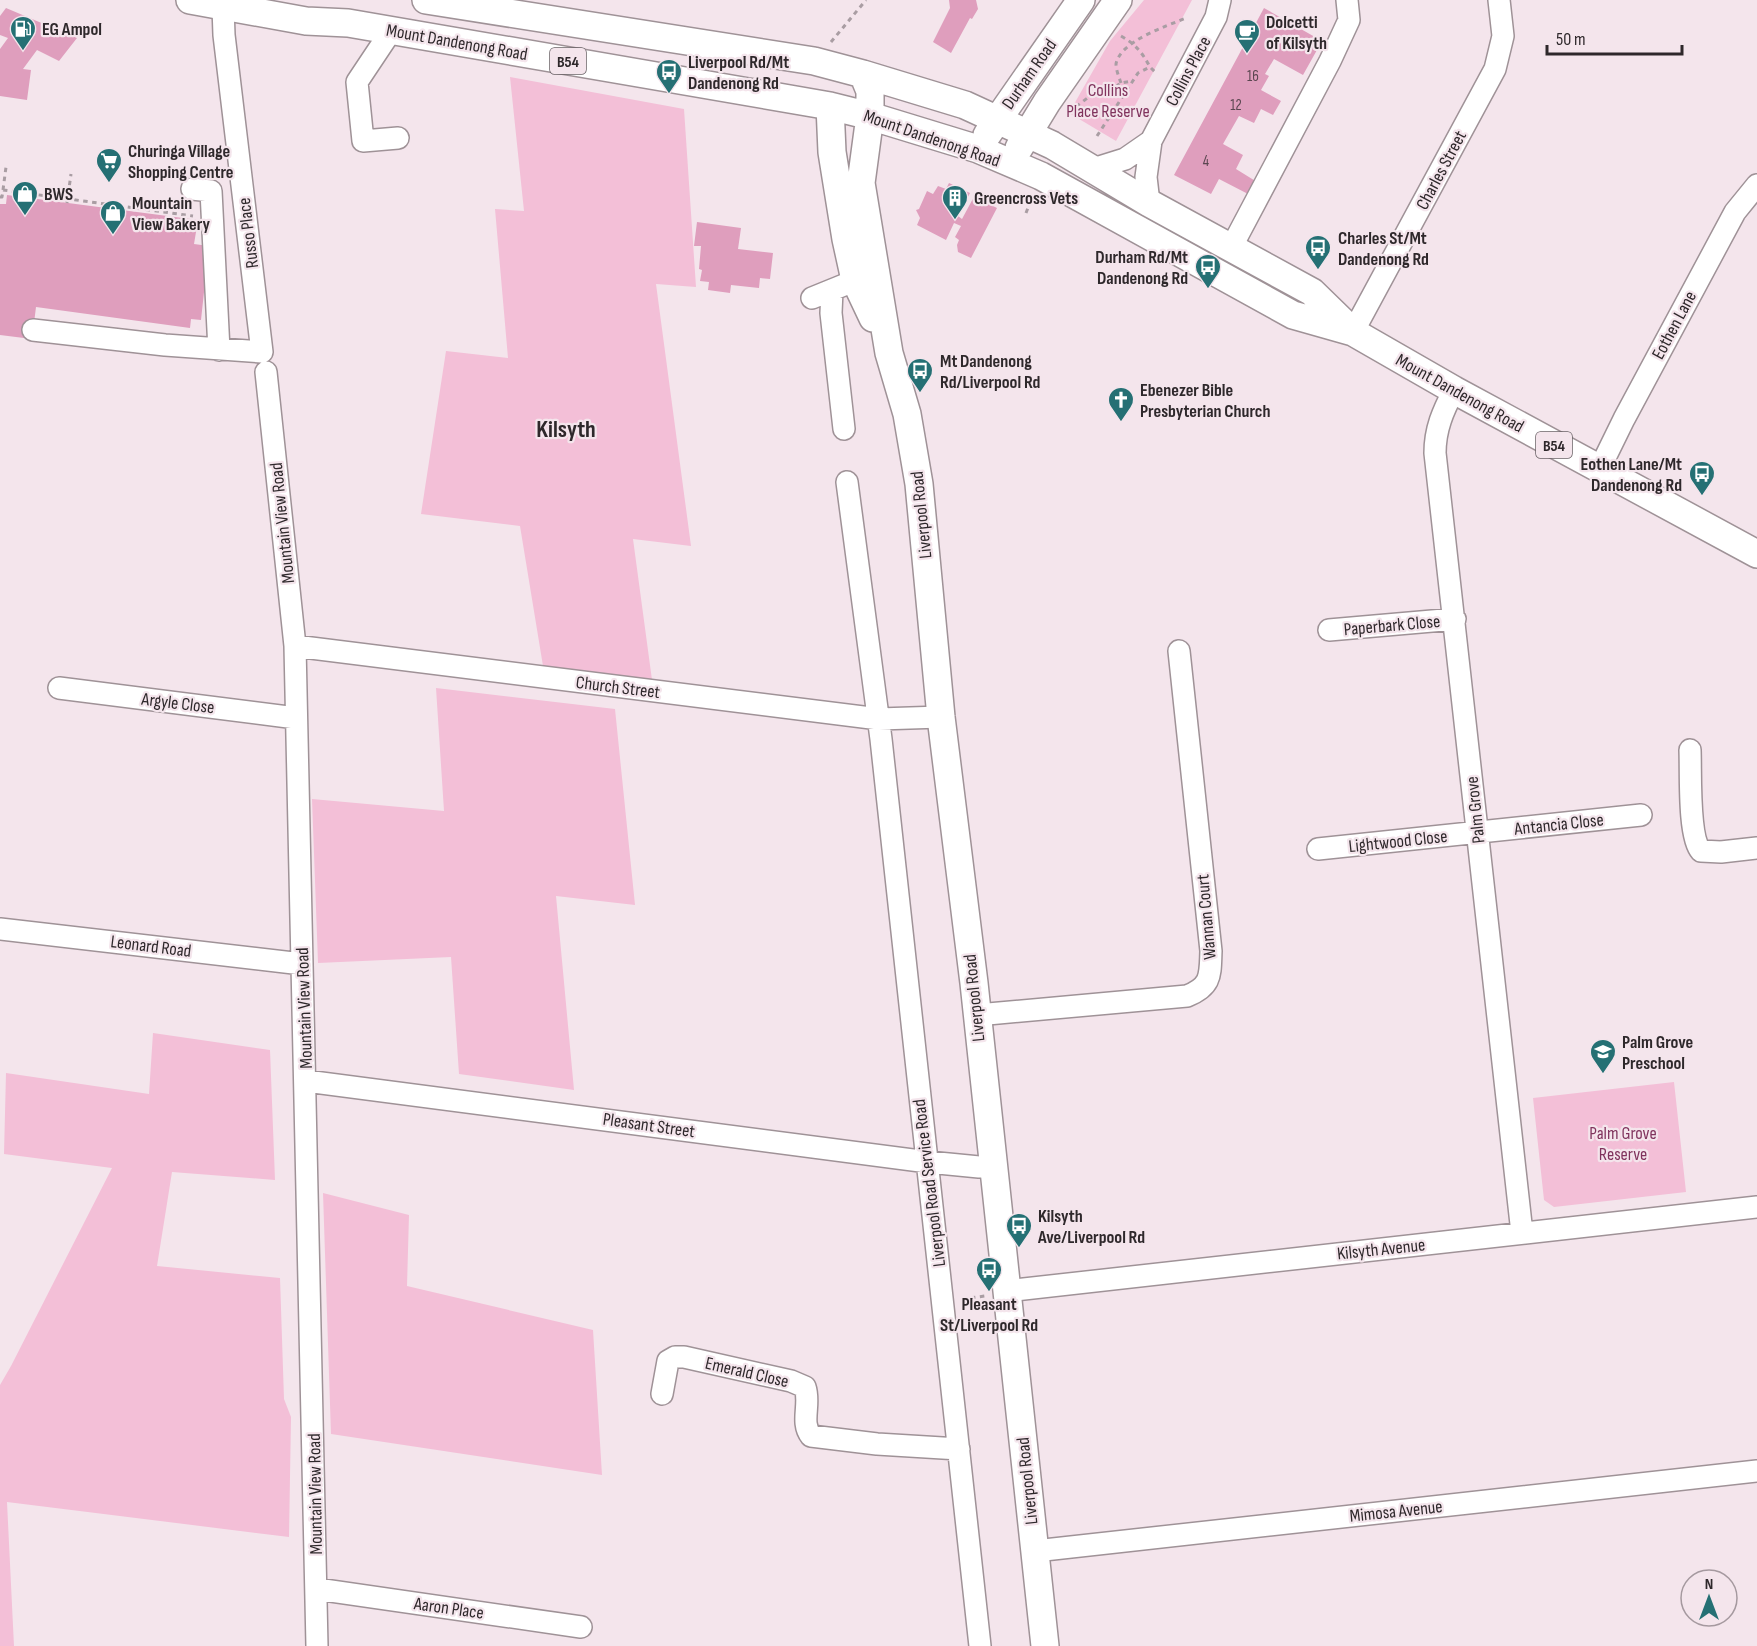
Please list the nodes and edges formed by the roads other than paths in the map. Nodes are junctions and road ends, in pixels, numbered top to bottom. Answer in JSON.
{"nodes":[{"id":1,"x":190,"y":0,"type":"edge"},
{"id":2,"x":426,"y":0,"type":"edge"},
{"id":3,"x":1081,"y":0,"type":"edge"},
{"id":4,"x":1118,"y":0,"type":"edge"},
{"id":5,"x":1220,"y":0,"type":"edge"},
{"id":6,"x":1347,"y":0,"type":"edge"},
{"id":7,"x":1499,"y":0,"type":"edge"},
{"id":8,"x":224,"y":3,"type":"edge"},
{"id":9,"x":308,"y":10,"type":"edge"},
{"id":10,"x":392,"y":31,"type":"junction"},
{"id":11,"x":863,"y":74,"type":"junction"},
{"id":12,"x":830,"y":106,"type":"junction"},
{"id":13,"x":870,"y":116,"type":"junction"},
{"id":14,"x":997,"y":120,"type":"junction"},
{"id":15,"x":1029,"y":135,"type":"junction"},
{"id":16,"x":398,"y":138,"type":"dead end"},
{"id":17,"x":1151,"y":141,"type":"junction"},
{"id":18,"x":978,"y":149,"type":"junction"},
{"id":19,"x":1008,"y":163,"type":"junction"},
{"id":20,"x":1093,"y":169,"type":"junction"},
{"id":21,"x":1757,"y":185,"type":"edge"},
{"id":22,"x":192,"y":189,"type":"road end"},
{"id":23,"x":1149,"y":203,"type":"junction"},
{"id":24,"x":1231,"y":248,"type":"junction"},
{"id":25,"x":844,"y":285,"type":"junction"},
{"id":26,"x":812,"y":298,"type":"dead end"},
{"id":27,"x":33,"y":330,"type":"dead end"},
{"id":28,"x":1353,"y":332,"type":"junction"},
{"id":29,"x":219,"y":350,"type":"junction"},
{"id":30,"x":889,"y":353,"type":"junction"},
{"id":31,"x":264,"y":362,"type":"junction"},
{"id":32,"x":1454,"y":390,"type":"junction"},
{"id":33,"x":844,"y":429,"type":"dead end"},
{"id":34,"x":1599,"y":470,"type":"junction"},
{"id":35,"x":847,"y":482,"type":"dead end"},
{"id":36,"x":1757,"y":554,"type":"edge"},
{"id":37,"x":1455,"y":619,"type":"junction"},
{"id":38,"x":1329,"y":630,"type":"dead end"},
{"id":39,"x":295,"y":646,"type":"junction"},
{"id":40,"x":1179,"y":651,"type":"dead end"},
{"id":41,"x":59,"y":688,"type":"dead end"},
{"id":42,"x":941,"y":717,"type":"junction"},
{"id":43,"x":296,"y":718,"type":"junction"},
{"id":44,"x":879,"y":719,"type":"junction"},
{"id":45,"x":1690,"y":750,"type":"dead end"},
{"id":46,"x":1641,"y":815,"type":"dead end"},
{"id":47,"x":1477,"y":833,"type":"junction"},
{"id":48,"x":1757,"y":848,"type":"edge"},
{"id":49,"x":1318,"y":849,"type":"dead end"},
{"id":50,"x":0,"y":929,"type":"edge"},
{"id":51,"x":302,"y":963,"type":"junction"},
{"id":52,"x":977,"y":1015,"type":"junction"},
{"id":53,"x":306,"y":1081,"type":"junction"},
{"id":54,"x":928,"y":1162,"type":"junction"},
{"id":55,"x":993,"y":1167,"type":"junction"},
{"id":56,"x":1757,"y":1207,"type":"edge"},
{"id":57,"x":1522,"y":1233,"type":"junction"},
{"id":58,"x":1006,"y":1291,"type":"junction"},
{"id":59,"x":663,"y":1394,"type":"dead end"},
{"id":60,"x":959,"y":1449,"type":"junction"},
{"id":61,"x":1757,"y":1471,"type":"edge"},
{"id":62,"x":1035,"y":1551,"type":"junction"},
{"id":63,"x":317,"y":1589,"type":"junction"},
{"id":64,"x":581,"y":1627,"type":"dead end"},
{"id":65,"x":317,"y":1646,"type":"edge"},
{"id":66,"x":980,"y":1646,"type":"edge"},
{"id":67,"x":1045,"y":1646,"type":"edge"}],
"edges":[{"from":1,"to":8,"type":"main road","name":"Mount Dandenong Road","number":"B54"},
{"from":2,"to":11,"type":"main road","name":"Mount Dandenong Road","number":"B54"},
{"from":3,"to":14,"type":"main road","name":"Durham Road"},
{"from":4,"to":15,"type":"main road","name":"Durham Road"},
{"from":5,"to":17,"type":"street","name":"Collins Place"},
{"from":6,"to":24,"type":"street"},
{"from":7,"to":28,"type":"street","name":"Charles Street"},
{"from":8,"to":9,"type":"main road","name":"Mount Dandenong Road","number":"B54"},
{"from":8,"to":31,"type":"street","name":"Russo Place"},
{"from":9,"to":10,"type":"main road","name":"Mount Dandenong Road","number":"B54"},
{"from":10,"to":12,"type":"main road","name":"Mount Dandenong Road","number":"B54"},
{"from":10,"to":16,"type":"street"},
{"from":11,"to":12,"type":"main road"},
{"from":11,"to":13,"type":"main road","name":"Liverpool Road"},
{"from":11,"to":14,"type":"main road","name":"Mount Dandenong Road","number":"B54"},
{"from":12,"to":13,"type":"main road","name":"Mount Dandenong Road","number":"B54"},
{"from":12,"to":25,"type":"main road","name":"Liverpool Road"},
{"from":13,"to":18,"type":"main road","name":"Mount Dandenong Road","number":"B54"},
{"from":13,"to":30,"type":"main road","name":"Liverpool Road"},
{"from":14,"to":15,"type":"main road","name":"Mount Dandenong Road","number":"B54"},
{"from":14,"to":18,"type":"main road","name":"Durham Road"},
{"from":15,"to":19,"type":"main road","name":"Durham Road"},
{"from":15,"to":20,"type":"main road","name":"Mount Dandenong Road","number":"B54"},
{"from":17,"to":20,"type":"street"},
{"from":17,"to":23,"type":"street"},
{"from":18,"to":19,"type":"main road","name":"Mount Dandenong Road","number":"B54"},
{"from":19,"to":28,"type":"main road","name":"Mount Dandenong Road","number":"B54"},
{"from":20,"to":23,"type":"main road","name":"Mount Dandenong Road","number":"B54"},
{"from":21,"to":34,"type":"street","name":"Eothen Lane"},
{"from":22,"to":29,"type":"street"},
{"from":23,"to":24,"type":"main road","name":"Mount Dandenong Road","number":"B54"},
{"from":24,"to":28,"type":"main road","name":"Mount Dandenong Road","number":"B54"},
{"from":25,"to":26,"type":"street"},
{"from":25,"to":30,"type":"main road","name":"Liverpool Road"},
{"from":25,"to":33,"type":"street"},
{"from":27,"to":29,"type":"street"},
{"from":28,"to":32,"type":"main road","name":"Mount Dandenong Road","number":"B54"},
{"from":29,"to":31,"type":"street"},
{"from":30,"to":42,"type":"main road","name":"Liverpool Road"},
{"from":31,"to":39,"type":"street","name":"Mountain View Road"},
{"from":32,"to":34,"type":"main road","name":"Mount Dandenong Road","number":"B54"},
{"from":32,"to":37,"type":"street","name":"Palm Grove"},
{"from":34,"to":36,"type":"main road","name":"Mount Dandenong Road","number":"B54"},
{"from":35,"to":44,"type":"street","name":"Liverpool Road Service Road"},
{"from":37,"to":38,"type":"street","name":"Paperbark Close"},
{"from":37,"to":47,"type":"street","name":"Palm Grove"},
{"from":39,"to":43,"type":"street","name":"Mountain View Road"},
{"from":39,"to":44,"type":"street","name":"Church Street"},
{"from":40,"to":52,"type":"street","name":"Wannan Court"},
{"from":41,"to":43,"type":"street","name":"Argyle Close"},
{"from":42,"to":44,"type":"street","name":"Church Street"},
{"from":42,"to":52,"type":"main road","name":"Liverpool Road"},
{"from":43,"to":51,"type":"street","name":"Mountain View Road"},
{"from":44,"to":54,"type":"street","name":"Liverpool Road Service Road"},
{"from":45,"to":48,"type":"street"},
{"from":46,"to":47,"type":"street","name":"Antancia Close"},
{"from":47,"to":49,"type":"street","name":"Lightwood Close"},
{"from":47,"to":57,"type":"street","name":"Palm Grove"},
{"from":50,"to":51,"type":"street","name":"Leonard Road"},
{"from":51,"to":53,"type":"street","name":"Mountain View Road"},
{"from":52,"to":55,"type":"main road","name":"Liverpool Road"},
{"from":53,"to":54,"type":"street","name":"Pleasant Street"},
{"from":53,"to":63,"type":"street","name":"Mountain View Road"},
{"from":54,"to":55,"type":"street","name":"Pleasant Street"},
{"from":54,"to":60,"type":"street","name":"Liverpool Road Service Road"},
{"from":55,"to":58,"type":"main road","name":"Liverpool Road"},
{"from":56,"to":57,"type":"street","name":"Kilsyth Avenue"},
{"from":57,"to":58,"type":"street","name":"Kilsyth Avenue"},
{"from":58,"to":62,"type":"main road","name":"Liverpool Road"},
{"from":59,"to":60,"type":"street","name":"Emerald Close"},
{"from":60,"to":66,"type":"street","name":"Liverpool Road Service Road"},
{"from":61,"to":62,"type":"street","name":"Mimosa Avenue"},
{"from":62,"to":67,"type":"main road","name":"Liverpool Road"},
{"from":63,"to":64,"type":"street","name":"Aaron Place"},
{"from":63,"to":65,"type":"street","name":"Mountain View Road"}]}
